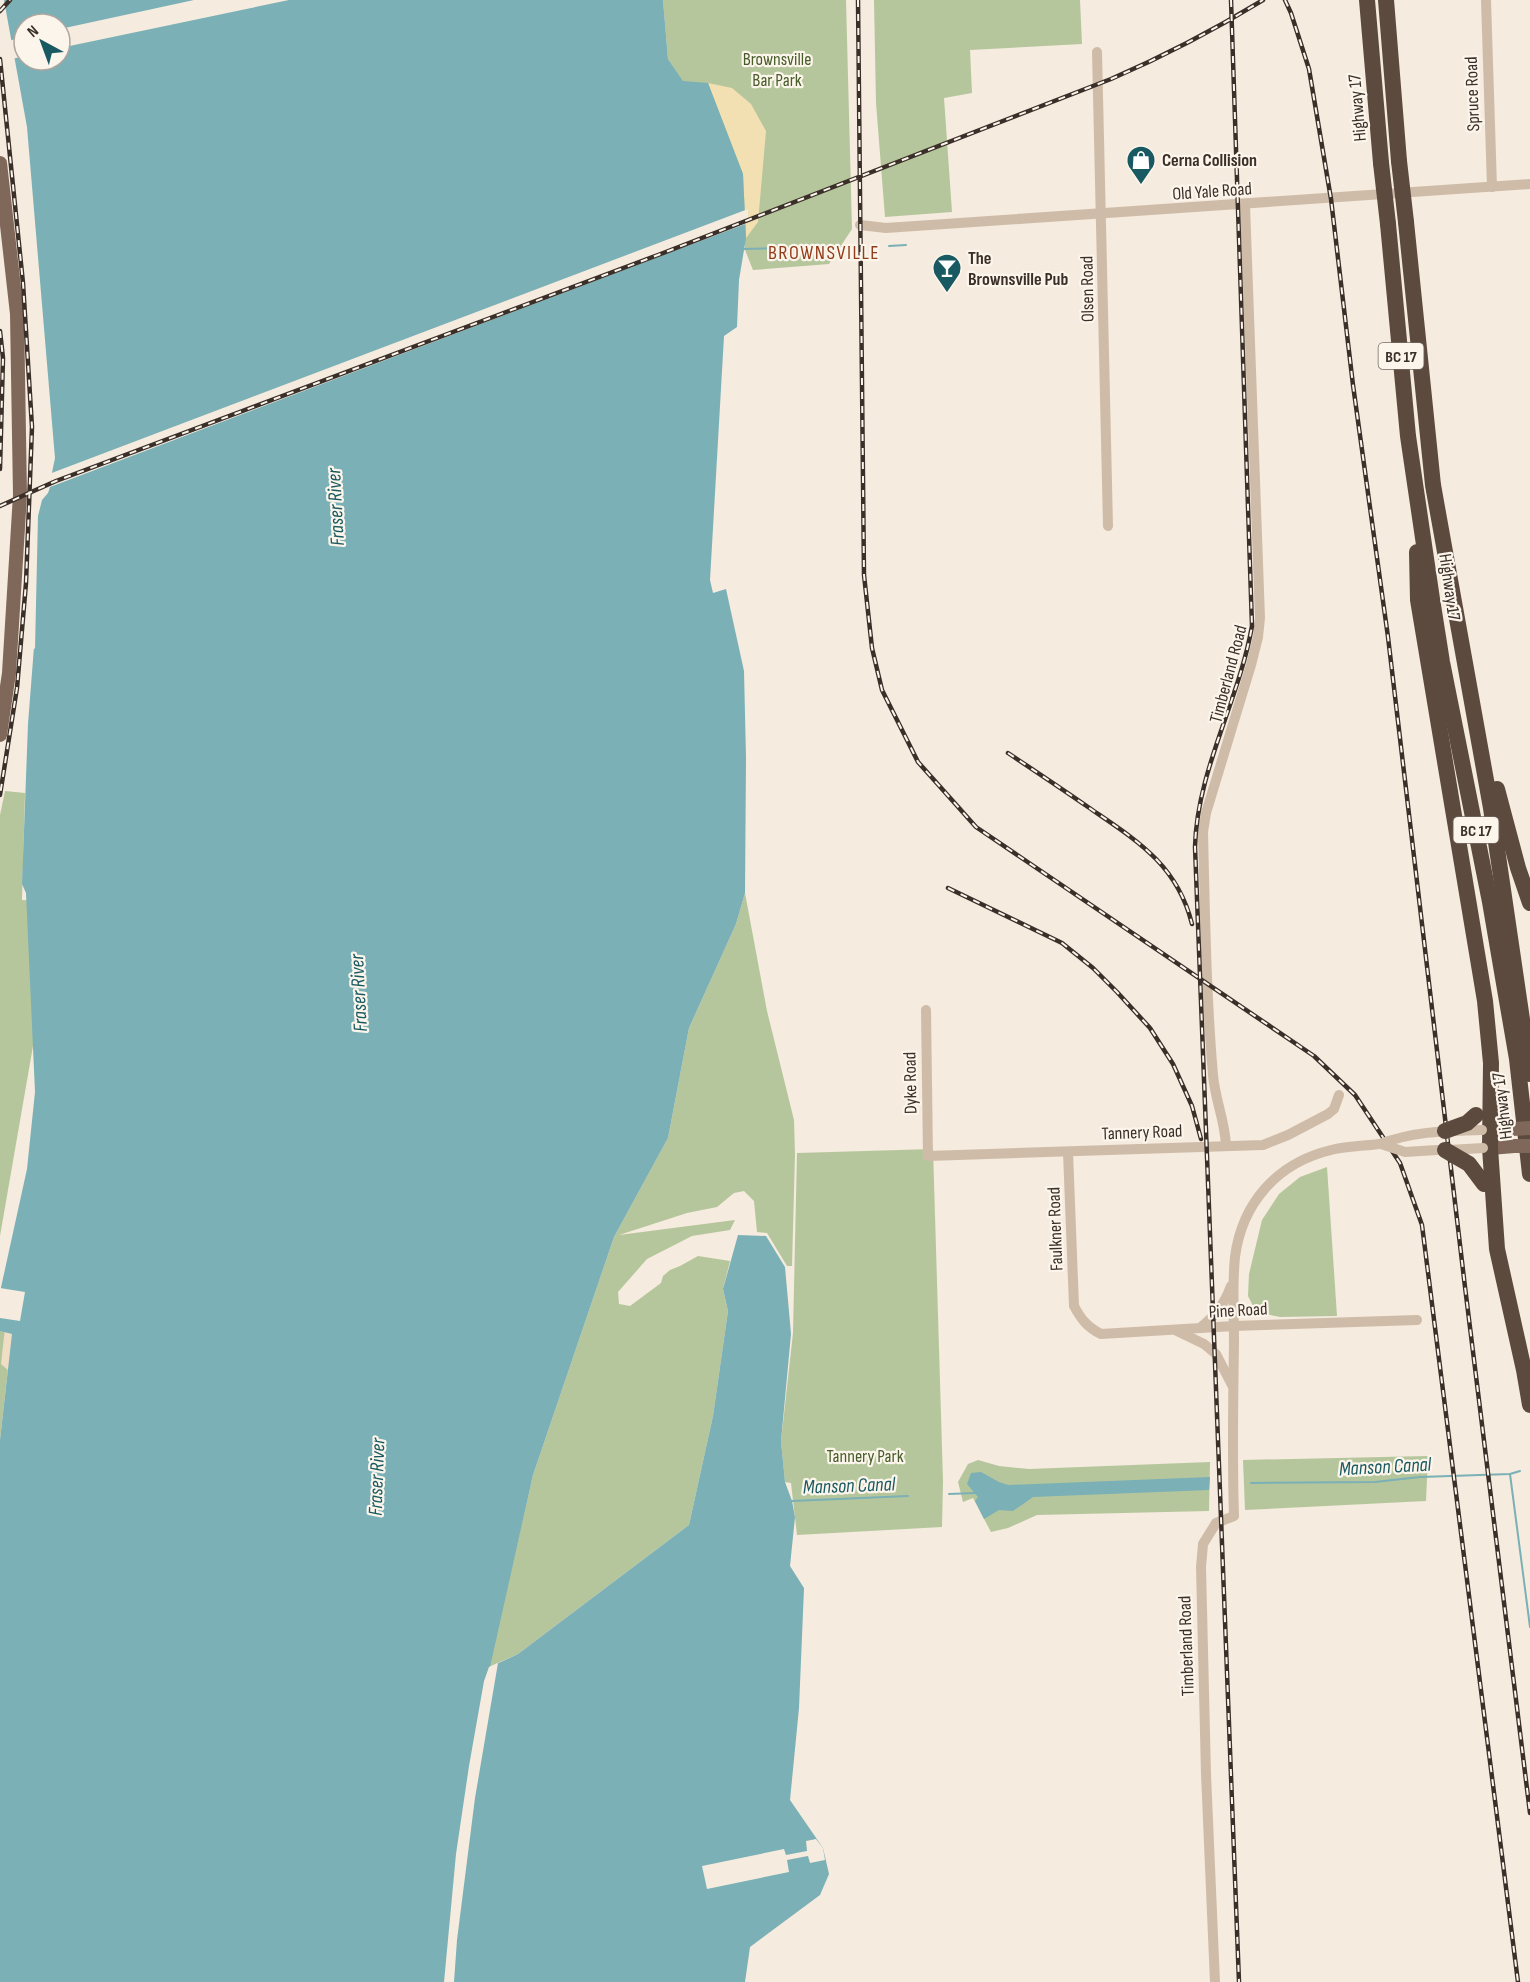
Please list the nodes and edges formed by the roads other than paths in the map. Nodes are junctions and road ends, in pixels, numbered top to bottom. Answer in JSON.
{"nodes":[{"id":1,"x":1367,"y":0,"type":"edge"},
{"id":2,"x":1386,"y":0,"type":"edge"},
{"id":3,"x":1486,"y":0,"type":"edge"},
{"id":4,"x":1097,"y":52,"type":"dead end"},
{"id":5,"x":0,"y":163,"type":"edge"},
{"id":6,"x":1530,"y":184,"type":"edge"},
{"id":7,"x":1492,"y":187,"type":"junction"},
{"id":8,"x":1245,"y":205,"type":"junction"},
{"id":9,"x":1102,"y":214,"type":"junction"},
{"id":10,"x":860,"y":225,"type":"dead end"},
{"id":11,"x":1416,"y":488,"type":"junction"},
{"id":12,"x":1108,"y":526,"type":"dead end"},
{"id":13,"x":1478,"y":728,"type":"junction"},
{"id":14,"x":0,"y":735,"type":"edge"},
{"id":15,"x":1530,"y":903,"type":"edge"},
{"id":16,"x":926,"y":1010,"type":"dead end"},
{"id":17,"x":1491,"y":1063,"type":"junction"},
{"id":18,"x":1530,"y":1074,"type":"edge"},
{"id":19,"x":1339,"y":1095,"type":"dead end"},
{"id":20,"x":1530,"y":1128,"type":"edge"},
{"id":21,"x":1486,"y":1130,"type":"junction"},
{"id":22,"x":1445,"y":1131,"type":"junction"},
{"id":23,"x":1380,"y":1144,"type":"junction"},
{"id":24,"x":1226,"y":1146,"type":"junction"},
{"id":25,"x":1530,"y":1146,"type":"edge"},
{"id":26,"x":1486,"y":1148,"type":"junction"},
{"id":27,"x":1445,"y":1150,"type":"junction"},
{"id":28,"x":1068,"y":1152,"type":"junction"},
{"id":29,"x":928,"y":1156,"type":"joint"},
{"id":30,"x":1530,"y":1174,"type":"edge"},
{"id":31,"x":1492,"y":1202,"type":"junction"},
{"id":32,"x":1233,"y":1281,"type":"junction"},
{"id":33,"x":1074,"y":1306,"type":"joint"},
{"id":34,"x":1417,"y":1320,"type":"dead end"},
{"id":35,"x":1234,"y":1326,"type":"junction"},
{"id":36,"x":1200,"y":1329,"type":"junction"},
{"id":37,"x":1175,"y":1330,"type":"junction"},
{"id":38,"x":1233,"y":1388,"type":"junction"},
{"id":39,"x":1530,"y":1405,"type":"edge"},
{"id":40,"x":1215,"y":1982,"type":"edge"}],
"edges":[{"from":1,"to":11,"type":"highway","name":"Highway 17","number":"BC 17","bridge":true},
{"from":2,"to":13,"type":"highway","name":"Highway 17","number":"BC 17","bridge":true},
{"from":3,"to":7,"type":"street","name":"Spruce Road"},
{"from":4,"to":9,"type":"street","name":"Olsen Road"},
{"from":5,"to":14,"type":"main road"},
{"from":6,"to":7,"type":"street","name":"Old Yale Road"},
{"from":7,"to":8,"type":"street","name":"Old Yale Road"},
{"from":8,"to":9,"type":"street","name":"Old Yale Road"},
{"from":8,"to":24,"type":"street","name":"Timberland Road"},
{"from":9,"to":10,"type":"street","name":"Old Yale Road"},
{"from":9,"to":12,"type":"street","name":"Olsen Road"},
{"from":11,"to":17,"type":"highway"},
{"from":11,"to":30,"type":"highway","name":"Highway 17","number":"BC 17"},
{"from":13,"to":15,"type":"highway"},
{"from":13,"to":18,"type":"highway","name":"Highway 17","number":"BC 17"},
{"from":16,"to":29,"type":"street","name":"Dyke Road"},
{"from":17,"to":21,"type":"highway"},
{"from":17,"to":22,"type":"highway","bridge":true},
{"from":19,"to":24,"type":"street","name":"Tannery Road"},
{"from":20,"to":21,"type":"main road","bridge":true},
{"from":21,"to":22,"type":"street","bridge":true},
{"from":21,"to":26,"type":"highway"},
{"from":22,"to":23,"type":"street","bridge":true},
{"from":23,"to":27,"type":"street","bridge":true},
{"from":23,"to":32,"type":"street"},
{"from":24,"to":28,"type":"street","name":"Tannery Road"},
{"from":25,"to":26,"type":"main road","bridge":true},
{"from":26,"to":27,"type":"street","bridge":true},
{"from":26,"to":31,"type":"highway"},
{"from":27,"to":31,"type":"highway","bridge":true},
{"from":28,"to":29,"type":"street","name":"Tannery Road"},
{"from":28,"to":33,"type":"street","name":"Faulkner Road"},
{"from":31,"to":39,"type":"highway"},
{"from":32,"to":35,"type":"street"},
{"from":32,"to":36,"type":"street"},
{"from":33,"to":37,"type":"street","name":"Pine Road"},
{"from":34,"to":35,"type":"street","name":"Pine Road"},
{"from":35,"to":36,"type":"street","name":"Pine Road"},
{"from":35,"to":38,"type":"street","name":"Timberland Road"},
{"from":36,"to":37,"type":"street","name":"Pine Road"},
{"from":37,"to":38,"type":"street"},
{"from":38,"to":40,"type":"street","name":"Timberland Road"}]}
